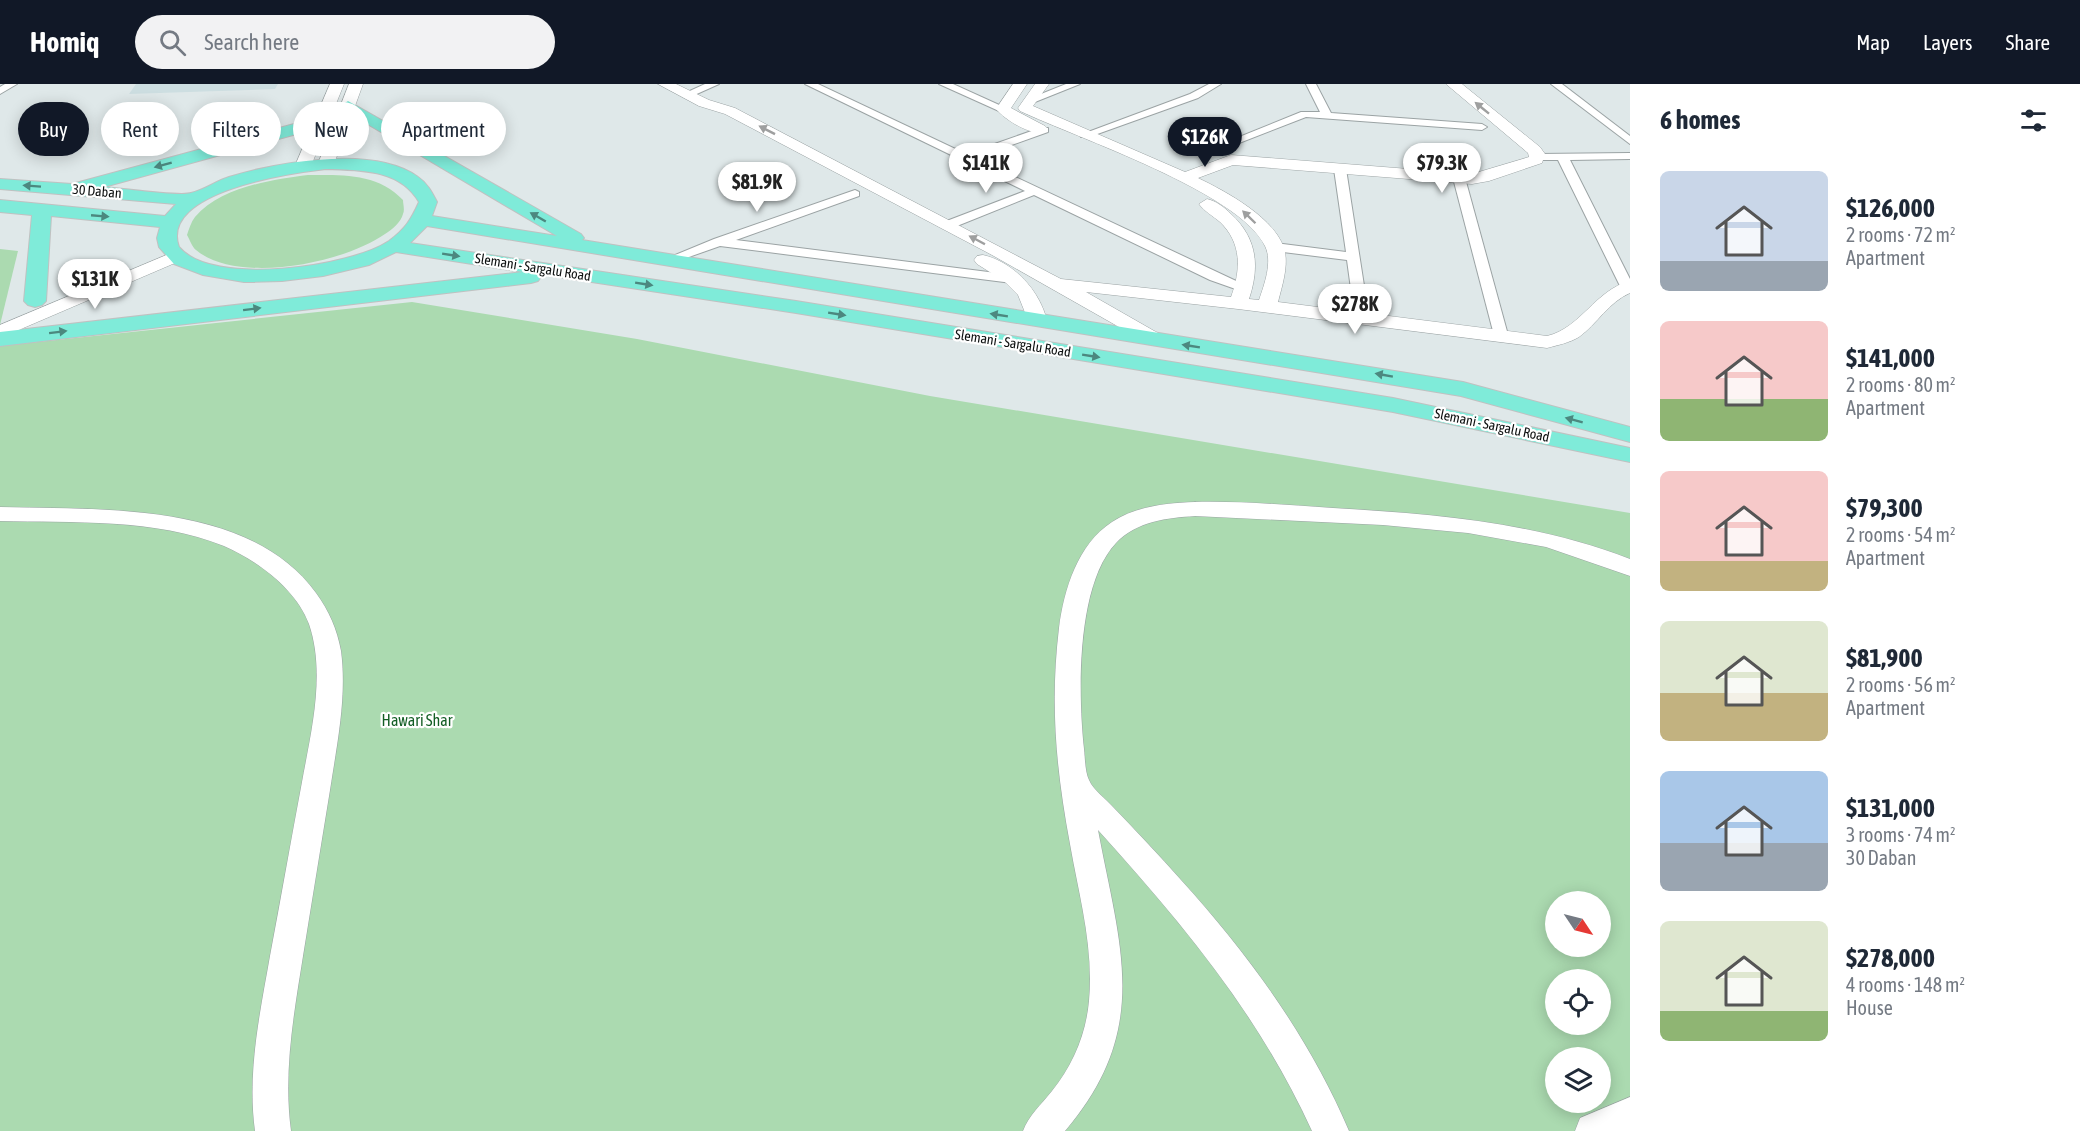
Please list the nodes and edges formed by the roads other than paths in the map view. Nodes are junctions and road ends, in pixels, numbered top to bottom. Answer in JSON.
{"nodes":[{"id":1,"x":10,"y":84,"type":"edge"},
{"id":2,"x":337,"y":84,"type":"edge"},
{"id":3,"x":356,"y":84,"type":"edge"},
{"id":4,"x":665,"y":84,"type":"edge"},
{"id":5,"x":714,"y":84,"type":"edge"},
{"id":6,"x":810,"y":84,"type":"edge"},
{"id":7,"x":944,"y":84,"type":"edge"},
{"id":8,"x":1020,"y":84,"type":"edge"},
{"id":9,"x":1042,"y":84,"type":"edge"},
{"id":10,"x":1075,"y":84,"type":"edge"},
{"id":11,"x":1216,"y":84,"type":"edge"},
{"id":12,"x":1311,"y":84,"type":"edge"},
{"id":13,"x":1434,"y":84,"type":"edge"},
{"id":14,"x":1453,"y":84,"type":"edge"},
{"id":15,"x":1556,"y":84,"type":"edge"},
{"id":16,"x":0,"y":91,"type":"edge"},
{"id":17,"x":686,"y":95,"type":"junction"},
{"id":18,"x":1031,"y":100,"type":"junction"},
{"id":19,"x":329,"y":102,"type":"edge"},
{"id":20,"x":349,"y":102,"type":"edge"},
{"id":21,"x":704,"y":104,"type":"junction"},
{"id":22,"x":1003,"y":109,"type":"junction"},
{"id":23,"x":1327,"y":115,"type":"junction"},
{"id":24,"x":369,"y":118,"type":"edge"},
{"id":25,"x":1482,"y":127,"type":"junction"},
{"id":26,"x":293,"y":129,"type":"edge"},
{"id":27,"x":1044,"y":130,"type":"junction"},
{"id":28,"x":1085,"y":135,"type":"junction"},
{"id":29,"x":1630,"y":141,"type":"edge"},
{"id":30,"x":1504,"y":146,"type":"dead end"},
{"id":31,"x":1212,"y":150,"type":"junction"},
{"id":32,"x":307,"y":156,"type":"edge"},
{"id":33,"x":329,"y":156,"type":"edge"},
{"id":34,"x":1630,"y":156,"type":"edge"},
{"id":35,"x":1538,"y":157,"type":"junction"},
{"id":36,"x":966,"y":158,"type":"junction"},
{"id":37,"x":1563,"y":158,"type":"junction"},
{"id":38,"x":1477,"y":164,"type":"dead end"},
{"id":39,"x":326,"y":165,"type":"junction"},
{"id":40,"x":303,"y":166,"type":"junction"},
{"id":41,"x":1340,"y":169,"type":"junction"},
{"id":42,"x":1182,"y":171,"type":"junction"},
{"id":43,"x":1459,"y":178,"type":"junction"},
{"id":44,"x":0,"y":184,"type":"edge"},
{"id":45,"x":76,"y":189,"type":"junction"},
{"id":46,"x":1034,"y":191,"type":"junction"},
{"id":47,"x":855,"y":194,"type":"junction"},
{"id":48,"x":195,"y":200,"type":"junction"},
{"id":49,"x":0,"y":206,"type":"edge"},
{"id":50,"x":42,"y":211,"type":"junction"},
{"id":51,"x":423,"y":220,"type":"junction"},
{"id":52,"x":171,"y":222,"type":"junction"},
{"id":53,"x":948,"y":225,"type":"junction"},
{"id":54,"x":718,"y":242,"type":"junction"},
{"id":55,"x":393,"y":246,"type":"junction"},
{"id":56,"x":589,"y":246,"type":"junction"},
{"id":57,"x":1275,"y":247,"type":"junction"},
{"id":58,"x":172,"y":251,"type":"junction"},
{"id":59,"x":1353,"y":257,"type":"junction"},
{"id":60,"x":669,"y":260,"type":"junction"},
{"id":61,"x":567,"y":273,"type":"junction"},
{"id":62,"x":1012,"y":279,"type":"junction"},
{"id":63,"x":1060,"y":284,"type":"junction"},
{"id":64,"x":1629,"y":288,"type":"edge"},
{"id":65,"x":1241,"y":296,"type":"junction"},
{"id":66,"x":1269,"y":299,"type":"junction"},
{"id":67,"x":43,"y":305,"type":"junction"},
{"id":68,"x":0,"y":317,"type":"edge"},
{"id":69,"x":1362,"y":318,"type":"junction"},
{"id":70,"x":1037,"y":321,"type":"junction"},
{"id":71,"x":0,"y":332,"type":"edge"},
{"id":72,"x":1501,"y":335,"type":"junction"},
{"id":73,"x":0,"y":339,"type":"edge"},
{"id":74,"x":1156,"y":340,"type":"junction"},
{"id":75,"x":1463,"y":389,"type":"junction"},
{"id":76,"x":1456,"y":417,"type":"junction"},
{"id":77,"x":1630,"y":435,"type":"edge"},
{"id":78,"x":1630,"y":455,"type":"edge"},
{"id":79,"x":0,"y":514,"type":"edge"},
{"id":80,"x":1630,"y":568,"type":"edge"},
{"id":81,"x":1076,"y":785,"type":"junction"},
{"id":82,"x":1630,"y":1114,"type":"edge"},
{"id":83,"x":273,"y":1131,"type":"edge"},
{"id":84,"x":1041,"y":1131,"type":"edge"},
{"id":85,"x":1331,"y":1131,"type":"edge"},
{"id":86,"x":1593,"y":1131,"type":"edge"}],
"edges":[{"from":1,"to":16,"type":"street"},
{"from":2,"to":19,"type":"street"},
{"from":3,"to":20,"type":"street"},
{"from":4,"to":17,"type":"street"},
{"from":5,"to":17,"type":"street"},
{"from":6,"to":36,"type":"street"},
{"from":7,"to":22,"type":"street"},
{"from":8,"to":22,"type":"street"},
{"from":9,"to":18,"type":"street"},
{"from":10,"to":18,"type":"street"},
{"from":11,"to":28,"type":"street"},
{"from":12,"to":23,"type":"street"},
{"from":13,"to":25,"type":"street"},
{"from":35,"to":14,"type":"street","one_way":true},
{"from":15,"to":29,"type":"street"},
{"from":17,"to":21,"type":"street"},
{"from":18,"to":22,"type":"street"},
{"from":18,"to":28,"type":"street"},
{"from":21,"to":47,"type":"street"},
{"from":53,"to":21,"type":"street","one_way":true},
{"from":22,"to":27,"type":"street"},
{"from":23,"to":25,"type":"street"},
{"from":23,"to":31,"type":"street"},
{"from":56,"to":24,"type":"main road","one_way":true},
{"from":25,"to":30,"type":"street"},
{"from":26,"to":45,"type":"main road","one_way":true},
{"from":27,"to":36,"type":"street"},
{"from":27,"to":65,"type":"street"},
{"from":28,"to":42,"type":"street"},
{"from":31,"to":38,"type":"street"},
{"from":31,"to":42,"type":"street"},
{"from":32,"to":40,"type":"street"},
{"from":33,"to":39,"type":"street"},
{"from":34,"to":37,"type":"street"},
{"from":35,"to":37,"type":"street"},
{"from":35,"to":43,"type":"street"},
{"from":36,"to":46,"type":"street"},
{"from":37,"to":64,"type":"street"},
{"from":39,"to":40,"type":"main road"},
{"from":39,"to":51,"type":"main road"},
{"from":40,"to":48,"type":"main road"},
{"from":41,"to":42,"type":"street"},
{"from":41,"to":43,"type":"street"},
{"from":41,"to":59,"type":"street"},
{"from":57,"to":42,"type":"street","one_way":true},
{"from":43,"to":72,"type":"street"},
{"from":45,"to":44,"type":"main road","name":"30 Daban","one_way":true},
{"from":45,"to":48,"type":"main road","name":"30 Daban"},
{"from":46,"to":53,"type":"street"},
{"from":46,"to":65,"type":"street"},
{"from":47,"to":54,"type":"street"},
{"from":47,"to":62,"type":"street"},
{"from":48,"to":52,"type":"main road"},
{"from":49,"to":50,"type":"main road","name":"30 Daban"},
{"from":50,"to":52,"type":"main road","name":"30 Daban","one_way":true},
{"from":50,"to":67,"type":"main road"},
{"from":51,"to":55,"type":"main road"},
{"from":51,"to":56,"type":"main road"},
{"from":52,"to":58,"type":"main road"},
{"from":63,"to":53,"type":"street","one_way":true},
{"from":54,"to":60,"type":"street"},
{"from":54,"to":62,"type":"street"},
{"from":55,"to":58,"type":"main road"},
{"from":55,"to":61,"type":"main road","name":"Slemani - Sargalu Road","one_way":true},
{"from":56,"to":60,"type":"main road"},
{"from":57,"to":59,"type":"street"},
{"from":57,"to":66,"type":"street"},
{"from":58,"to":67,"type":"street"},
{"from":59,"to":69,"type":"street"},
{"from":70,"to":60,"type":"main road","one_way":true},
{"from":73,"to":61,"type":"main road","one_way":true},
{"from":61,"to":76,"type":"main road","name":"Slemani - Sargalu Road","one_way":true},
{"from":62,"to":70,"type":"street"},
{"from":63,"to":65,"type":"street"},
{"from":63,"to":74,"type":"street"},
{"from":64,"to":72,"type":"street"},
{"from":65,"to":66,"type":"street"},
{"from":66,"to":69,"type":"street"},
{"from":67,"to":68,"type":"street"},
{"from":67,"to":71,"type":"street"},
{"from":69,"to":72,"type":"street"},
{"from":70,"to":74,"type":"main road"},
{"from":75,"to":74,"type":"main road","one_way":true},
{"from":75,"to":76,"type":"main road"},
{"from":77,"to":75,"type":"main road","one_way":true},
{"from":76,"to":78,"type":"main road","name":"Slemani - Sargalu Road"},
{"from":79,"to":83,"type":"street"},
{"from":80,"to":81,"type":"street"},
{"from":81,"to":84,"type":"street"},
{"from":81,"to":85,"type":"street"},
{"from":82,"to":86,"type":"street"}]}
